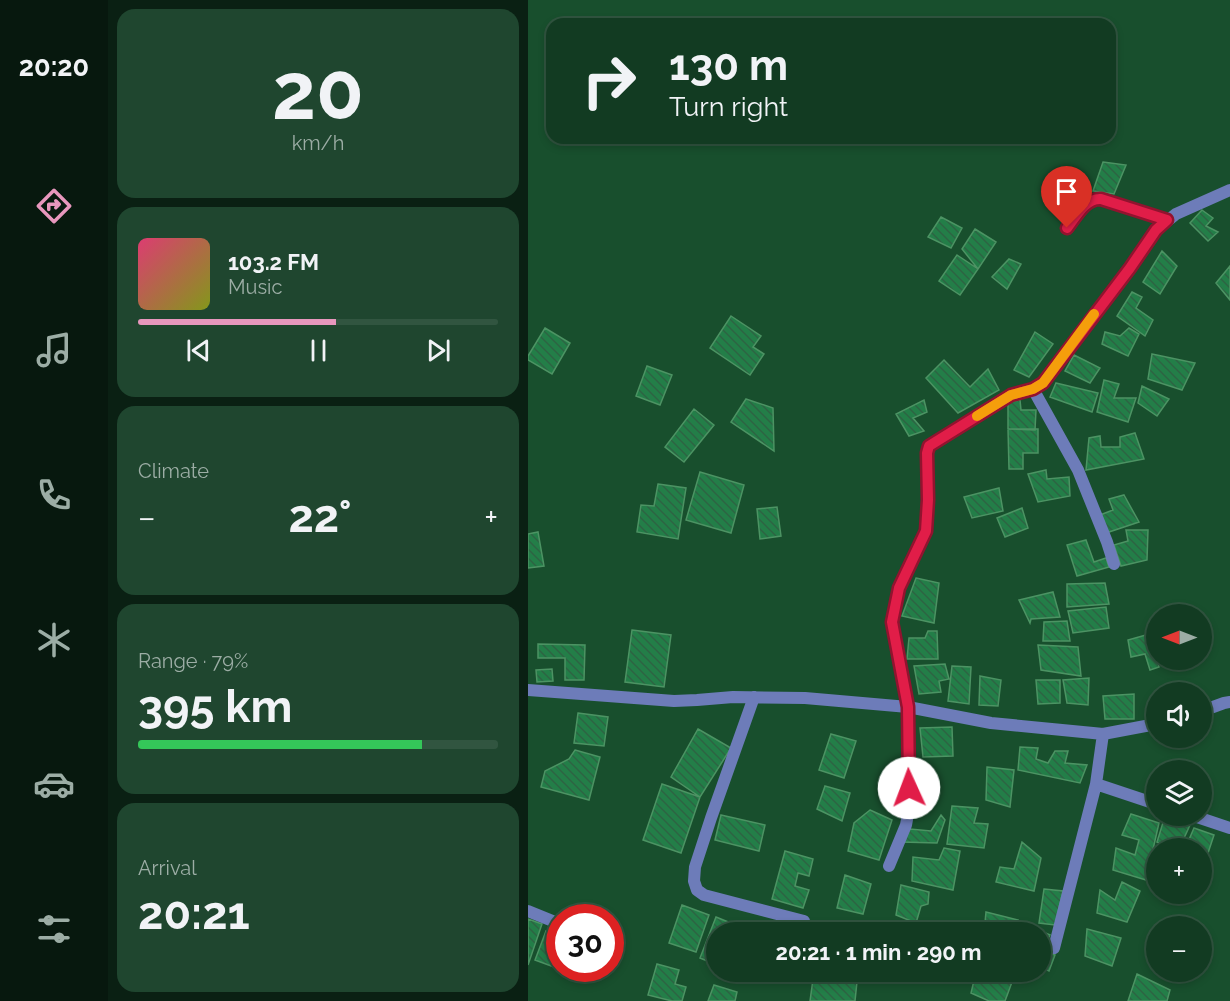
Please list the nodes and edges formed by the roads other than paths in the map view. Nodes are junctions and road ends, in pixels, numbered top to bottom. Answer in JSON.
{"nodes":[{"id":1,"x":1230,"y":190,"type":"edge"},
{"id":2,"x":1167,"y":220,"type":"junction"},
{"id":3,"x":1067,"y":228,"type":"dead end"},
{"id":4,"x":1033,"y":389,"type":"junction"},
{"id":5,"x":1114,"y":564,"type":"dead end"},
{"id":6,"x":528,"y":690,"type":"edge"},
{"id":7,"x":754,"y":697,"type":"junction"},
{"id":8,"x":1230,"y":702,"type":"edge"},
{"id":9,"x":908,"y":707,"type":"junction"},
{"id":10,"x":1212,"y":707,"type":"edge"},
{"id":11,"x":1146,"y":726,"type":"edge"},
{"id":12,"x":1103,"y":734,"type":"junction"},
{"id":13,"x":1096,"y":784,"type":"junction"},
{"id":14,"x":1146,"y":801,"type":"edge"},
{"id":15,"x":1212,"y":822,"type":"edge"},
{"id":16,"x":1230,"y":828,"type":"edge"},
{"id":17,"x":889,"y":866,"type":"dead end"},
{"id":18,"x":528,"y":911,"type":"edge"},
{"id":19,"x":546,"y":918,"type":"edge"},
{"id":20,"x":804,"y":921,"type":"dead end"},
{"id":21,"x":1054,"y":948,"type":"dead end"}],
"edges":[{"from":1,"to":2,"type":"street"},
{"from":2,"to":3,"type":"street"},
{"from":2,"to":4,"type":"street"},
{"from":4,"to":5,"type":"street"},
{"from":4,"to":9,"type":"street"},
{"from":6,"to":7,"type":"street"},
{"from":7,"to":9,"type":"street"},
{"from":7,"to":20,"type":"street"},
{"from":8,"to":10,"type":"street"},
{"from":9,"to":12,"type":"street"},
{"from":9,"to":17,"type":"street"},
{"from":11,"to":12,"type":"street"},
{"from":12,"to":13,"type":"street"},
{"from":13,"to":14,"type":"street"},
{"from":13,"to":21,"type":"street"},
{"from":15,"to":16,"type":"street"},
{"from":18,"to":19,"type":"street"}]}
